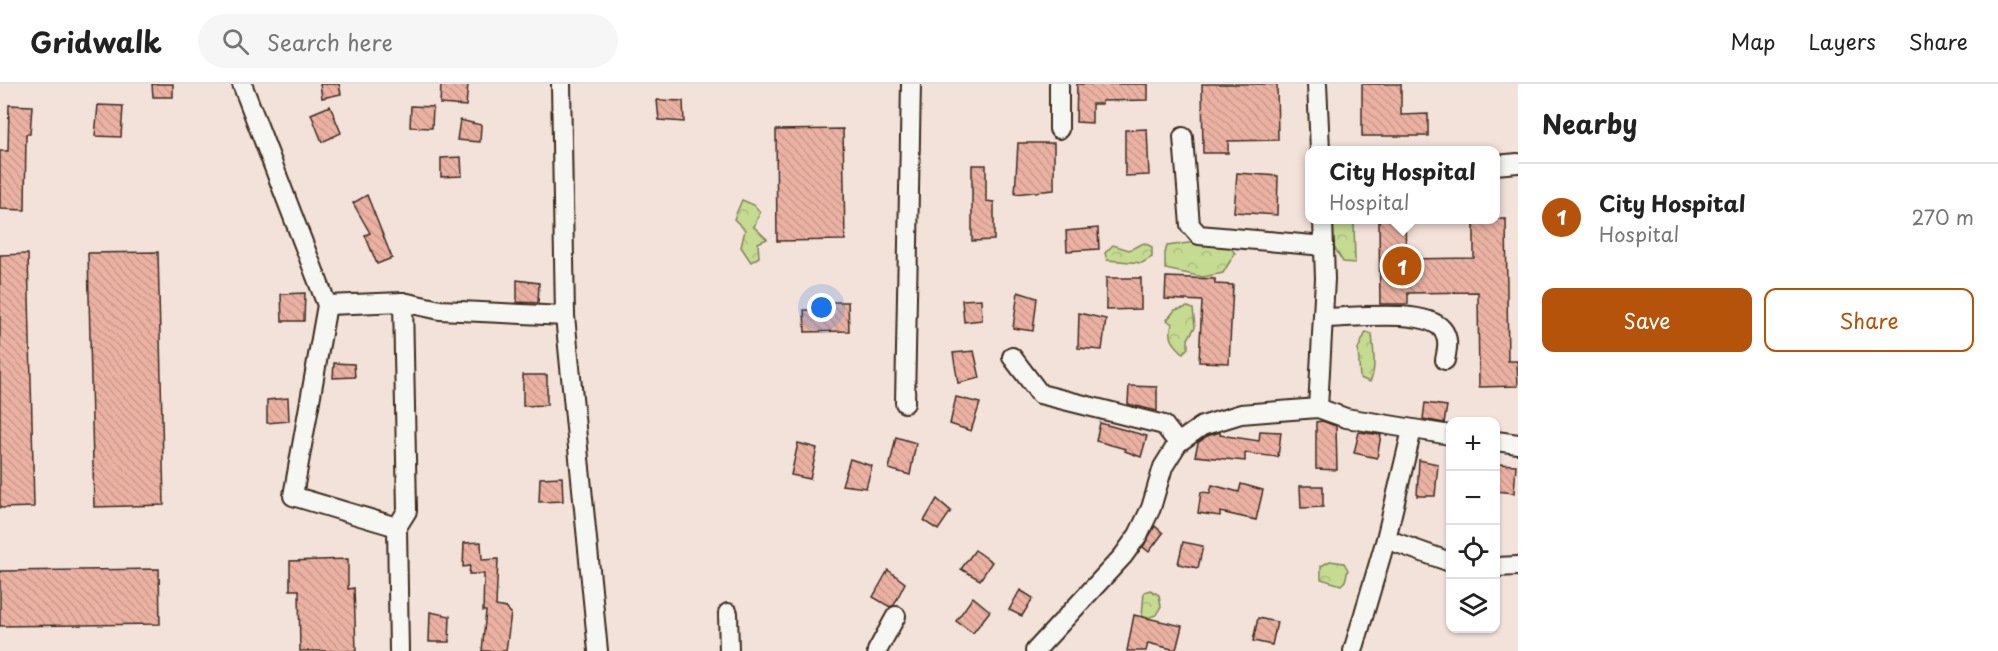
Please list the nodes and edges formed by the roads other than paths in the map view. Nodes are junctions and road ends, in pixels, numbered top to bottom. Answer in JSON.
{"nodes":[{"id":1,"x":242,"y":84,"type":"edge"},
{"id":2,"x":561,"y":84,"type":"edge"},
{"id":3,"x":910,"y":84,"type":"edge"},
{"id":4,"x":1059,"y":84,"type":"edge"},
{"id":5,"x":1317,"y":84,"type":"edge"},
{"id":6,"x":1059,"y":129,"type":"dead end"},
{"id":7,"x":1182,"y":137,"type":"dead end"},
{"id":8,"x":1320,"y":146,"type":"edge"},
{"id":9,"x":1518,"y":163,"type":"edge"},
{"id":10,"x":1500,"y":165,"type":"edge"},
{"id":11,"x":1323,"y":224,"type":"edge"},
{"id":12,"x":1324,"y":246,"type":"junction"},
{"id":13,"x":403,"y":302,"type":"junction"},
{"id":14,"x":327,"y":305,"type":"junction"},
{"id":15,"x":565,"y":316,"type":"junction"},
{"id":16,"x":1323,"y":318,"type":"junction"},
{"id":17,"x":1012,"y":357,"type":"dead end"},
{"id":18,"x":1445,"y":360,"type":"dead end"},
{"id":19,"x":905,"y":403,"type":"dead end"},
{"id":20,"x":1318,"y":408,"type":"junction"},
{"id":21,"x":1412,"y":430,"type":"junction"},
{"id":22,"x":1446,"y":434,"type":"edge"},
{"id":23,"x":1500,"y":442,"type":"edge"},
{"id":24,"x":1178,"y":443,"type":"junction"},
{"id":25,"x":1518,"y":444,"type":"edge"},
{"id":26,"x":397,"y":527,"type":"junction"},
{"id":27,"x":1386,"y":539,"type":"junction"},
{"id":28,"x":1446,"y":561,"type":"edge"},
{"id":29,"x":1518,"y":566,"type":"edge"},
{"id":30,"x":1500,"y":567,"type":"edge"},
{"id":31,"x":728,"y":614,"type":"dead end"},
{"id":32,"x":896,"y":616,"type":"dead end"},
{"id":33,"x":399,"y":651,"type":"edge"},
{"id":34,"x":598,"y":651,"type":"edge"},
{"id":35,"x":729,"y":651,"type":"edge"},
{"id":36,"x":877,"y":651,"type":"edge"},
{"id":37,"x":1035,"y":651,"type":"edge"},
{"id":38,"x":1353,"y":651,"type":"edge"}],
"edges":[{"from":1,"to":14,"type":"street"},
{"from":2,"to":15,"type":"street"},
{"from":3,"to":19,"type":"street"},
{"from":4,"to":6,"type":"street"},
{"from":5,"to":8,"type":"street"},
{"from":7,"to":12,"type":"street"},
{"from":9,"to":10,"type":"street"},
{"from":11,"to":12,"type":"street"},
{"from":12,"to":16,"type":"street"},
{"from":13,"to":14,"type":"street"},
{"from":13,"to":15,"type":"street"},
{"from":13,"to":26,"type":"street"},
{"from":14,"to":26,"type":"street"},
{"from":15,"to":34,"type":"street"},
{"from":16,"to":18,"type":"street"},
{"from":16,"to":20,"type":"street"},
{"from":17,"to":24,"type":"street"},
{"from":20,"to":21,"type":"street"},
{"from":20,"to":24,"type":"street"},
{"from":21,"to":22,"type":"street"},
{"from":21,"to":27,"type":"street"},
{"from":23,"to":25,"type":"street"},
{"from":24,"to":37,"type":"street"},
{"from":26,"to":33,"type":"street"},
{"from":27,"to":28,"type":"street"},
{"from":27,"to":38,"type":"street"},
{"from":29,"to":30,"type":"street"},
{"from":31,"to":35,"type":"street"},
{"from":32,"to":36,"type":"street"}]}
